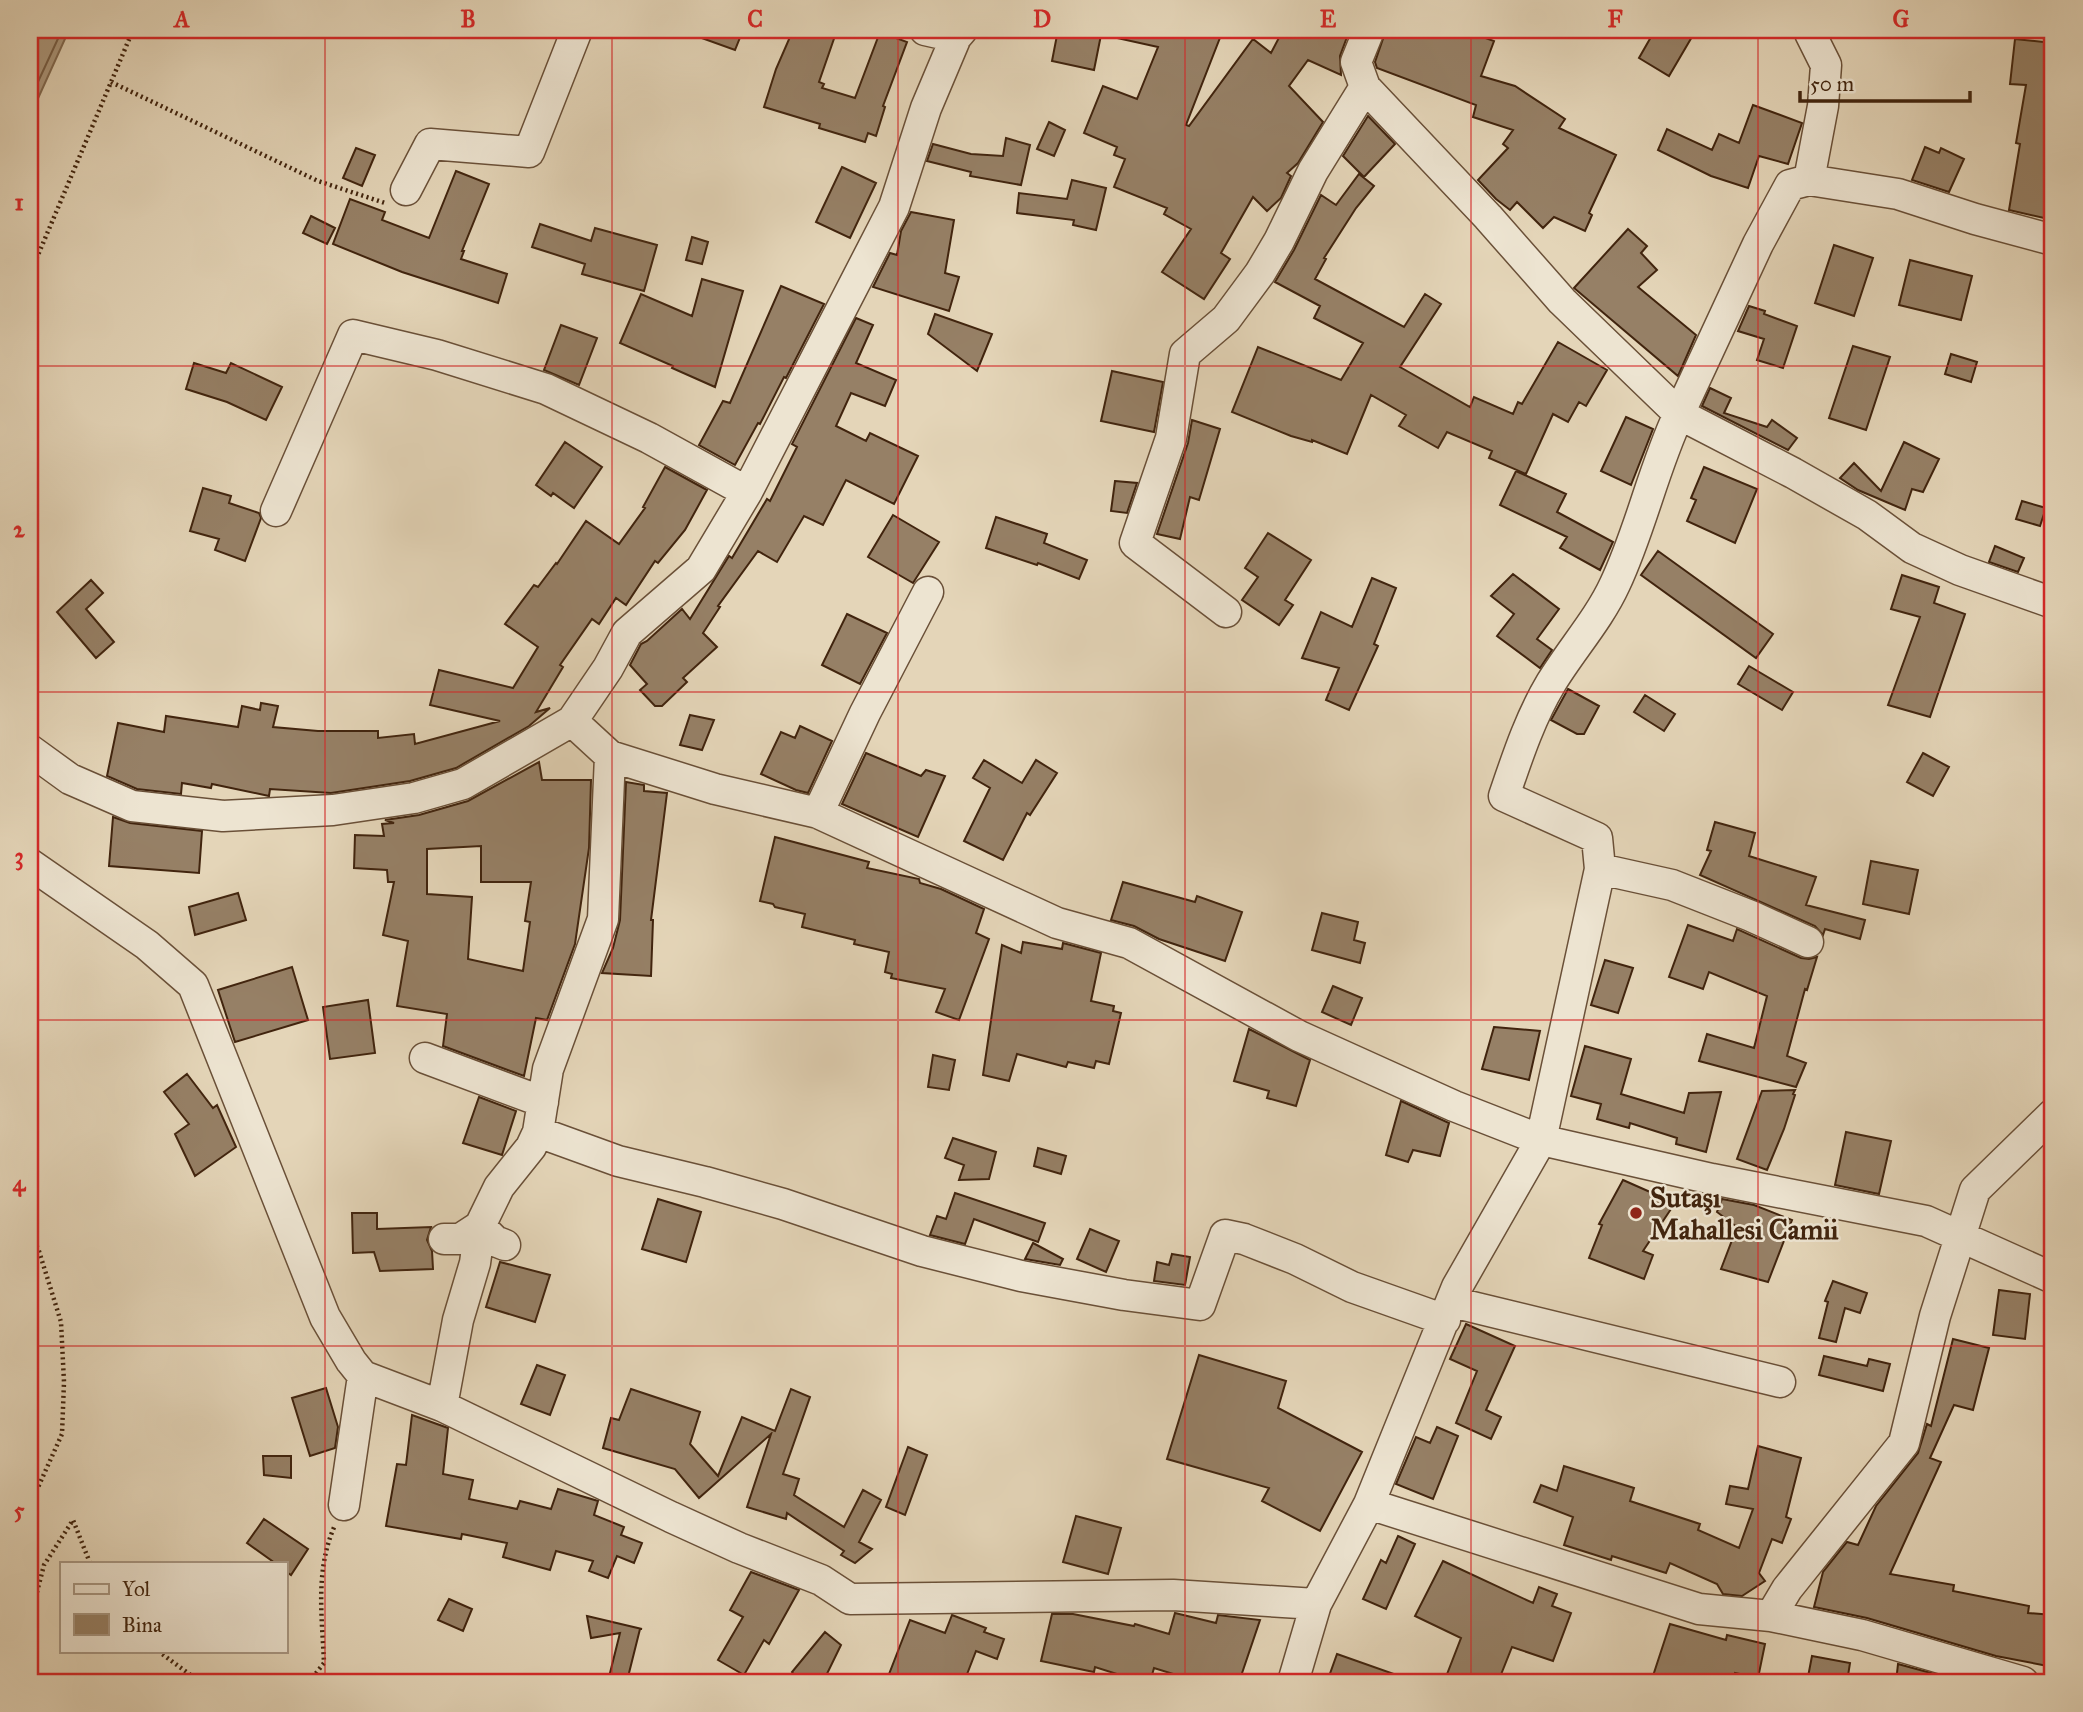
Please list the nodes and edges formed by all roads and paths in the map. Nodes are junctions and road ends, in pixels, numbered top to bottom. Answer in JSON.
{"nodes":[{"id":1,"x":133,"y":30,"type":"edge"},
{"id":2,"x":577,"y":30,"type":"edge"},
{"id":3,"x":925,"y":30,"type":"edge"},
{"id":4,"x":1369,"y":30,"type":"edge"},
{"id":5,"x":1808,"y":31,"type":"edge"},
{"id":6,"x":959,"y":34,"type":"edge"},
{"id":7,"x":111,"y":82,"type":"junction"},
{"id":8,"x":1365,"y":88,"type":"junction"},
{"id":9,"x":1809,"y":180,"type":"junction"},
{"id":10,"x":406,"y":190,"type":"joint"},
{"id":11,"x":2053,"y":240,"type":"edge"},
{"id":12,"x":30,"y":274,"type":"edge"},
{"id":13,"x":1679,"y":414,"type":"junction"},
{"id":14,"x":747,"y":492,"type":"junction"},
{"id":15,"x":276,"y":511,"type":"dead end"},
{"id":16,"x":928,"y":592,"type":"dead end"},
{"id":17,"x":2053,"y":603,"type":"edge"},
{"id":18,"x":1226,"y":612,"type":"dead end"},
{"id":19,"x":572,"y":721,"type":"junction"},
{"id":20,"x":30,"y":750,"type":"edge"},
{"id":21,"x":610,"y":756,"type":"junction"},
{"id":22,"x":818,"y":813,"type":"junction"},
{"id":23,"x":30,"y":864,"type":"edge"},
{"id":24,"x":1600,"y":869,"type":"junction"},
{"id":25,"x":1808,"y":942,"type":"dead end"},
{"id":26,"x":425,"y":1058,"type":"dead end"},
{"id":27,"x":543,"y":1101,"type":"junction"},
{"id":28,"x":2053,"y":1114,"type":"edge"},
{"id":29,"x":538,"y":1132,"type":"junction"},
{"id":30,"x":1541,"y":1140,"type":"junction"},
{"id":31,"x":480,"y":1226,"type":"junction"},
{"id":32,"x":30,"y":1237,"type":"edge"},
{"id":33,"x":1960,"y":1237,"type":"junction"},
{"id":34,"x":444,"y":1239,"type":"dead end"},
{"id":35,"x":505,"y":1245,"type":"dead end"},
{"id":36,"x":2053,"y":1278,"type":"edge"},
{"id":37,"x":1449,"y":1311,"type":"junction"},
{"id":38,"x":363,"y":1376,"type":"junction"},
{"id":39,"x":1780,"y":1382,"type":"dead end"},
{"id":40,"x":442,"y":1406,"type":"junction"},
{"id":41,"x":30,"y":1501,"type":"edge"},
{"id":42,"x":1369,"y":1504,"type":"junction"},
{"id":43,"x":344,"y":1505,"type":"joint"},
{"id":44,"x":90,"y":1562,"type":"edge"},
{"id":45,"x":1316,"y":1604,"type":"junction"},
{"id":46,"x":1770,"y":1616,"type":"junction"},
{"id":47,"x":30,"y":1619,"type":"edge"},
{"id":48,"x":159,"y":1652,"type":"edge"},
{"id":49,"x":200,"y":1682,"type":"edge"},
{"id":50,"x":309,"y":1682,"type":"edge"},
{"id":51,"x":1293,"y":1682,"type":"edge"},
{"id":52,"x":2023,"y":1682,"type":"edge"}],
"edges":[{"from":1,"to":7,"type":"path"},
{"from":2,"to":10,"type":"street"},
{"from":3,"to":6,"type":"street"},
{"from":4,"to":8,"type":"street"},
{"from":5,"to":9,"type":"street"},
{"from":6,"to":14,"type":"street"},
{"from":7,"to":10,"type":"path"},
{"from":7,"to":12,"type":"path"},
{"from":8,"to":13,"type":"street"},
{"from":8,"to":18,"type":"street"},
{"from":9,"to":11,"type":"street"},
{"from":9,"to":13,"type":"street"},
{"from":13,"to":17,"type":"street"},
{"from":13,"to":24,"type":"street"},
{"from":14,"to":15,"type":"street"},
{"from":14,"to":19,"type":"street"},
{"from":16,"to":22,"type":"street"},
{"from":19,"to":20,"type":"street"},
{"from":19,"to":21,"type":"street"},
{"from":21,"to":22,"type":"street"},
{"from":21,"to":27,"type":"street"},
{"from":22,"to":30,"type":"street"},
{"from":23,"to":38,"type":"street"},
{"from":24,"to":25,"type":"street"},
{"from":24,"to":30,"type":"street"},
{"from":26,"to":27,"type":"street"},
{"from":27,"to":29,"type":"street"},
{"from":28,"to":33,"type":"street"},
{"from":29,"to":31,"type":"street"},
{"from":29,"to":37,"type":"street"},
{"from":30,"to":33,"type":"street"},
{"from":30,"to":37,"type":"street"},
{"from":31,"to":34,"type":"street"},
{"from":31,"to":35,"type":"street"},
{"from":31,"to":40,"type":"street"},
{"from":32,"to":41,"type":"path"},
{"from":33,"to":36,"type":"street"},
{"from":33,"to":46,"type":"street"},
{"from":37,"to":39,"type":"street"},
{"from":37,"to":42,"type":"street"},
{"from":38,"to":40,"type":"street"},
{"from":38,"to":43,"type":"street"},
{"from":40,"to":45,"type":"street"},
{"from":42,"to":45,"type":"street"},
{"from":42,"to":46,"type":"street"},
{"from":43,"to":50,"type":"path"},
{"from":44,"to":47,"type":"path"},
{"from":45,"to":51,"type":"street"},
{"from":46,"to":52,"type":"street"},
{"from":48,"to":49,"type":"path"}]}
